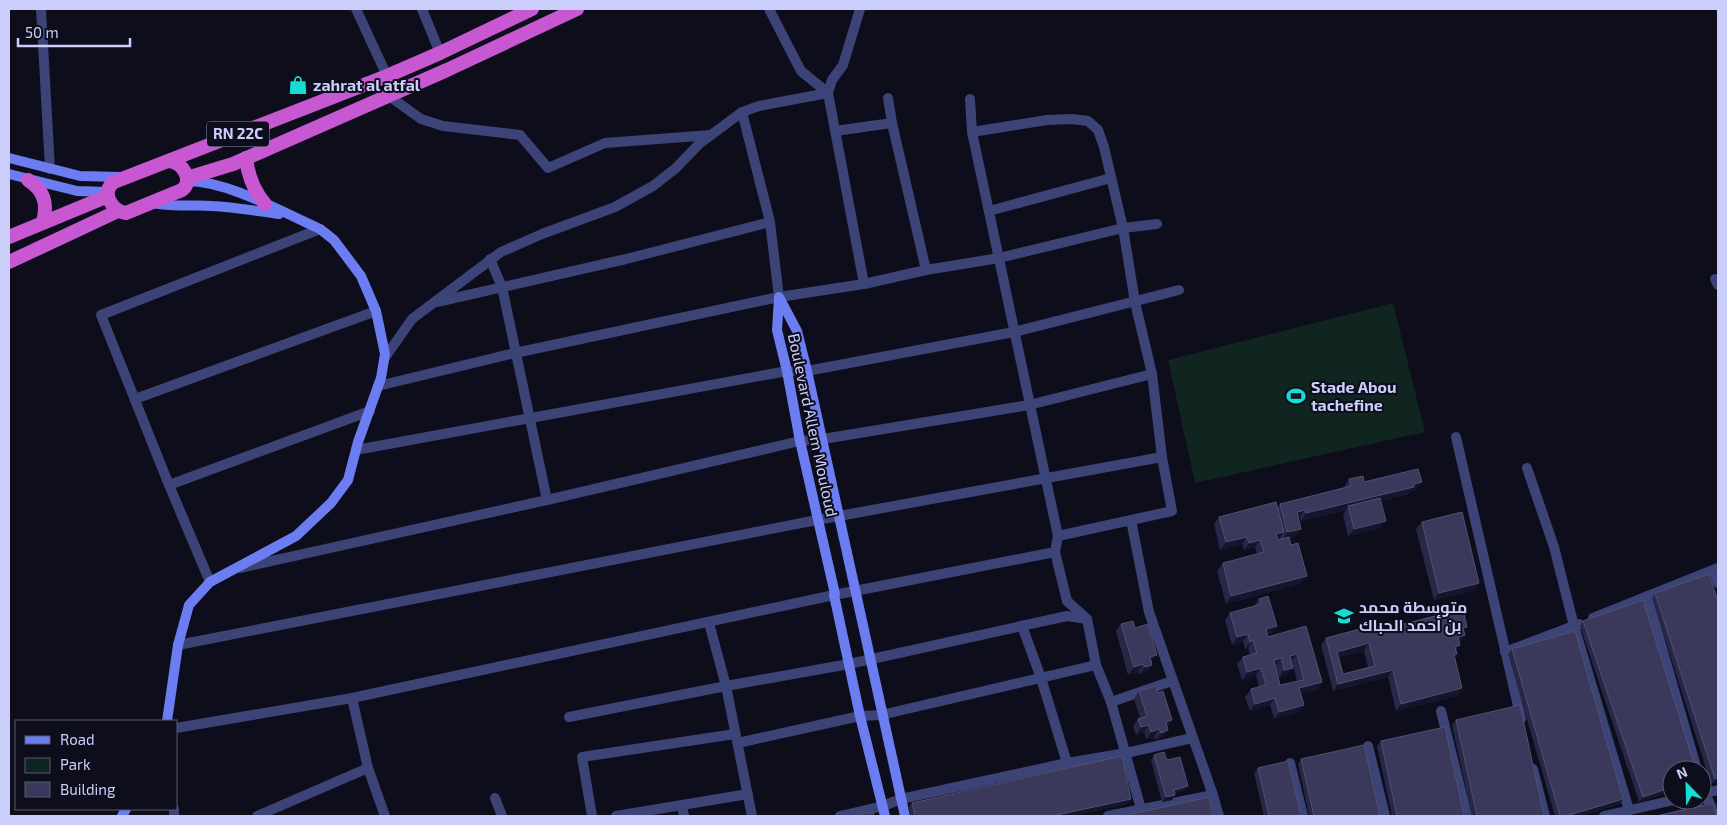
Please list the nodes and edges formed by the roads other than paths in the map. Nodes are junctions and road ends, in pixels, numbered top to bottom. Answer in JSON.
{"nodes":[{"id":1,"x":41,"y":9,"type":"edge"},
{"id":2,"x":356,"y":9,"type":"edge"},
{"id":3,"x":422,"y":9,"type":"edge"},
{"id":4,"x":532,"y":9,"type":"edge"},
{"id":5,"x":577,"y":9,"type":"edge"},
{"id":6,"x":769,"y":9,"type":"edge"},
{"id":7,"x":860,"y":9,"type":"edge"},
{"id":8,"x":440,"y":53,"type":"junction"},
{"id":9,"x":386,"y":76,"type":"junction"},
{"id":10,"x":828,"y":94,"type":"junction"},
{"id":11,"x":390,"y":96,"type":"junction"},
{"id":12,"x":888,"y":98,"type":"dead end"},
{"id":13,"x":970,"y":99,"type":"dead end"},
{"id":14,"x":742,"y":112,"type":"junction"},
{"id":15,"x":892,"y":123,"type":"junction"},
{"id":16,"x":835,"y":132,"type":"junction"},
{"id":17,"x":972,"y":132,"type":"junction"},
{"id":18,"x":712,"y":134,"type":"junction"},
{"id":19,"x":9,"y":158,"type":"edge"},
{"id":20,"x":246,"y":158,"type":"junction"},
{"id":21,"x":170,"y":161,"type":"junction"},
{"id":22,"x":50,"y":169,"type":"junction"},
{"id":23,"x":9,"y":174,"type":"edge"},
{"id":24,"x":130,"y":176,"type":"junction"},
{"id":25,"x":1111,"y":178,"type":"junction"},
{"id":26,"x":188,"y":179,"type":"junction"},
{"id":27,"x":28,"y":180,"type":"junction"},
{"id":28,"x":108,"y":194,"type":"junction"},
{"id":29,"x":153,"y":203,"type":"junction"},
{"id":30,"x":265,"y":204,"type":"junction"},
{"id":31,"x":118,"y":211,"type":"junction"},
{"id":32,"x":989,"y":211,"type":"junction"},
{"id":33,"x":291,"y":216,"type":"junction"},
{"id":34,"x":43,"y":222,"type":"junction"},
{"id":35,"x":770,"y":222,"type":"junction"},
{"id":36,"x":1157,"y":224,"type":"dead end"},
{"id":37,"x":1123,"y":228,"type":"junction"},
{"id":38,"x":320,"y":229,"type":"junction"},
{"id":39,"x":9,"y":237,"type":"edge"},
{"id":40,"x":1000,"y":258,"type":"junction"},
{"id":41,"x":490,"y":259,"type":"junction"},
{"id":42,"x":9,"y":262,"type":"edge"},
{"id":43,"x":926,"y":270,"type":"junction"},
{"id":44,"x":864,"y":284,"type":"junction"},
{"id":45,"x":502,"y":287,"type":"junction"},
{"id":46,"x":1179,"y":290,"type":"dead end"},
{"id":47,"x":779,"y":297,"type":"junction"},
{"id":48,"x":433,"y":302,"type":"junction"},
{"id":49,"x":1135,"y":302,"type":"junction"},
{"id":50,"x":376,"y":311,"type":"junction"},
{"id":51,"x":1014,"y":332,"type":"junction"},
{"id":52,"x":516,"y":353,"type":"junction"},
{"id":53,"x":384,"y":359,"type":"junction"},
{"id":54,"x":787,"y":371,"type":"junction"},
{"id":55,"x":807,"y":371,"type":"junction"},
{"id":56,"x":1152,"y":374,"type":"junction"},
{"id":57,"x":378,"y":386,"type":"junction"},
{"id":58,"x":135,"y":399,"type":"junction"},
{"id":59,"x":1029,"y":405,"type":"junction"},
{"id":60,"x":370,"y":411,"type":"junction"},
{"id":61,"x":529,"y":418,"type":"junction"},
{"id":62,"x":1456,"y":437,"type":"dead end"},
{"id":63,"x":823,"y":439,"type":"junction"},
{"id":64,"x":800,"y":441,"type":"junction"},
{"id":65,"x":356,"y":450,"type":"junction"},
{"id":66,"x":1162,"y":457,"type":"junction"},
{"id":67,"x":1527,"y":468,"type":"dead end"},
{"id":68,"x":1045,"y":478,"type":"junction"},
{"id":69,"x":169,"y":485,"type":"junction"},
{"id":70,"x":547,"y":500,"type":"junction"},
{"id":71,"x":839,"y":516,"type":"junction"},
{"id":72,"x":817,"y":520,"type":"junction"},
{"id":73,"x":1131,"y":520,"type":"junction"},
{"id":74,"x":1058,"y":536,"type":"junction"},
{"id":75,"x":1055,"y":552,"type":"junction"},
{"id":76,"x":236,"y":568,"type":"junction"},
{"id":77,"x":1716,"y":569,"type":"edge"},
{"id":78,"x":210,"y":582,"type":"junction"},
{"id":79,"x":1718,"y":583,"type":"edge"},
{"id":80,"x":854,"y":591,"type":"junction"},
{"id":81,"x":834,"y":595,"type":"junction"},
{"id":82,"x":1647,"y":596,"type":"junction"},
{"id":83,"x":1087,"y":619,"type":"junction"},
{"id":84,"x":709,"y":623,"type":"junction"},
{"id":85,"x":1022,"y":626,"type":"junction"},
{"id":86,"x":1574,"y":626,"type":"junction"},
{"id":87,"x":178,"y":645,"type":"junction"},
{"id":88,"x":1505,"y":652,"type":"junction"},
{"id":89,"x":870,"y":659,"type":"junction"},
{"id":90,"x":849,"y":664,"type":"junction"},
{"id":91,"x":1096,"y":665,"type":"junction"},
{"id":92,"x":1041,"y":678,"type":"junction"},
{"id":93,"x":1172,"y":681,"type":"junction"},
{"id":94,"x":726,"y":686,"type":"junction"},
{"id":95,"x":352,"y":698,"type":"junction"},
{"id":96,"x":1111,"y":702,"type":"junction"},
{"id":97,"x":1441,"y":711,"type":"dead end"},
{"id":98,"x":881,"y":715,"type":"junction"},
{"id":99,"x":860,"y":716,"type":"junction"},
{"id":100,"x":569,"y":717,"type":"dead end"},
{"id":101,"x":167,"y":720,"type":"edge"},
{"id":102,"x":178,"y":728,"type":"edge"},
{"id":103,"x":1524,"y":729,"type":"edge"},
{"id":104,"x":1192,"y":738,"type":"junction"},
{"id":105,"x":736,"y":739,"type":"junction"},
{"id":106,"x":1368,"y":746,"type":"dead end"},
{"id":107,"x":1126,"y":753,"type":"junction"},
{"id":108,"x":1531,"y":758,"type":"edge"},
{"id":109,"x":1694,"y":760,"type":"edge"},
{"id":110,"x":1290,"y":762,"type":"edge"},
{"id":111,"x":1067,"y":764,"type":"junction"},
{"id":112,"x":368,"y":768,"type":"junction"},
{"id":113,"x":748,"y":794,"type":"junction"},
{"id":114,"x":1213,"y":795,"type":"junction"},
{"id":115,"x":495,"y":798,"type":"dead end"},
{"id":116,"x":901,"y":799,"type":"junction"},
{"id":117,"x":1662,"y":804,"type":"edge"},
{"id":118,"x":1141,"y":809,"type":"junction"},
{"id":119,"x":683,"y":811,"type":"edge"},
{"id":120,"x":884,"y":811,"type":"edge"},
{"id":121,"x":1633,"y":812,"type":"edge"},
{"id":122,"x":257,"y":816,"type":"edge"},
{"id":123,"x":385,"y":816,"type":"edge"},
{"id":124,"x":502,"y":816,"type":"edge"},
{"id":125,"x":592,"y":816,"type":"edge"},
{"id":126,"x":616,"y":816,"type":"edge"},
{"id":127,"x":752,"y":816,"type":"edge"},
{"id":128,"x":840,"y":816,"type":"edge"},
{"id":129,"x":905,"y":816,"type":"edge"},
{"id":130,"x":1108,"y":816,"type":"edge"},
{"id":131,"x":1219,"y":816,"type":"edge"},
{"id":132,"x":1302,"y":816,"type":"edge"},
{"id":133,"x":1386,"y":816,"type":"edge"},
{"id":134,"x":1467,"y":816,"type":"edge"},
{"id":135,"x":1545,"y":816,"type":"edge"},
{"id":136,"x":1604,"y":816,"type":"edge"}],
"edges":[{"from":1,"to":22,"type":"street"},
{"from":2,"to":9,"type":"street"},
{"from":3,"to":8,"type":"street"},
{"from":4,"to":8,"type":"highway","number":"RN 22C"},
{"from":5,"to":11,"type":"highway","number":"RN 22C"},
{"from":6,"to":10,"type":"street"},
{"from":7,"to":10,"type":"street"},
{"from":8,"to":9,"type":"highway","number":"RN 22C"},
{"from":9,"to":21,"type":"highway","number":"RN 22C"},
{"from":10,"to":14,"type":"street"},
{"from":10,"to":16,"type":"street"},
{"from":11,"to":18,"type":"street"},
{"from":11,"to":20,"type":"highway","number":"RN 22C"},
{"from":12,"to":15,"type":"street"},
{"from":13,"to":17,"type":"street"},
{"from":14,"to":18,"type":"street"},
{"from":14,"to":35,"type":"street"},
{"from":15,"to":16,"type":"street"},
{"from":15,"to":43,"type":"street"},
{"from":16,"to":44,"type":"street"},
{"from":17,"to":25,"type":"street"},
{"from":17,"to":32,"type":"street"},
{"from":18,"to":41,"type":"street"},
{"from":19,"to":22,"type":"main road"},
{"from":20,"to":26,"type":"highway","number":"RN 22C"},
{"from":20,"to":30,"type":"highway"},
{"from":21,"to":24,"type":"highway"},
{"from":21,"to":26,"type":"highway"},
{"from":22,"to":24,"type":"main road"},
{"from":23,"to":27,"type":"main road"},
{"from":24,"to":28,"type":"highway"},
{"from":25,"to":32,"type":"street"},
{"from":25,"to":37,"type":"street"},
{"from":26,"to":29,"type":"highway"},
{"from":26,"to":30,"type":"main road"},
{"from":27,"to":28,"type":"main road"},
{"from":27,"to":34,"type":"highway"},
{"from":28,"to":31,"type":"highway"},
{"from":28,"to":34,"type":"highway"},
{"from":29,"to":31,"type":"highway"},
{"from":29,"to":33,"type":"main road"},
{"from":30,"to":33,"type":"main road"},
{"from":31,"to":42,"type":"highway"},
{"from":32,"to":40,"type":"street"},
{"from":33,"to":38,"type":"main road"},
{"from":34,"to":39,"type":"highway"},
{"from":35,"to":45,"type":"street"},
{"from":35,"to":47,"type":"street"},
{"from":36,"to":37,"type":"street"},
{"from":37,"to":40,"type":"street"},
{"from":37,"to":49,"type":"street"},
{"from":38,"to":50,"type":"main road"},
{"from":38,"to":58,"type":"street"},
{"from":40,"to":43,"type":"street"},
{"from":40,"to":51,"type":"street"},
{"from":41,"to":45,"type":"street"},
{"from":41,"to":48,"type":"street"},
{"from":43,"to":44,"type":"street"},
{"from":44,"to":47,"type":"street"},
{"from":45,"to":48,"type":"street"},
{"from":45,"to":52,"type":"street"},
{"from":46,"to":49,"type":"street"},
{"from":47,"to":52,"type":"street"},
{"from":47,"to":54,"type":"main road","name":"Boulevard Allem Mouloud"},
{"from":47,"to":55,"type":"main road","name":"Boulevard Allem Mouloud"},
{"from":48,"to":53,"type":"street"},
{"from":49,"to":51,"type":"street"},
{"from":49,"to":56,"type":"street"},
{"from":50,"to":53,"type":"main road"},
{"from":50,"to":58,"type":"street"},
{"from":51,"to":55,"type":"street"},
{"from":51,"to":59,"type":"street"},
{"from":52,"to":57,"type":"street"},
{"from":52,"to":61,"type":"street"},
{"from":53,"to":57,"type":"main road"},
{"from":54,"to":55,"type":"street"},
{"from":54,"to":61,"type":"street"},
{"from":54,"to":64,"type":"main road","name":"Boulevard Allem Mouloud"},
{"from":55,"to":63,"type":"main road","name":"Boulevard Allem Mouloud"},
{"from":56,"to":59,"type":"street"},
{"from":56,"to":66,"type":"street"},
{"from":57,"to":60,"type":"main road"},
{"from":58,"to":69,"type":"street"},
{"from":59,"to":63,"type":"street"},
{"from":59,"to":68,"type":"street"},
{"from":60,"to":65,"type":"main road"},
{"from":60,"to":69,"type":"street"},
{"from":61,"to":65,"type":"street"},
{"from":61,"to":70,"type":"street"},
{"from":62,"to":88,"type":"street"},
{"from":63,"to":64,"type":"street"},
{"from":63,"to":71,"type":"main road","name":"Boulevard Allem Mouloud"},
{"from":64,"to":70,"type":"street"},
{"from":64,"to":72,"type":"main road","name":"Boulevard Allem Mouloud"},
{"from":65,"to":76,"type":"main road"},
{"from":66,"to":68,"type":"street"},
{"from":66,"to":73,"type":"street"},
{"from":67,"to":86,"type":"street"},
{"from":68,"to":71,"type":"street"},
{"from":68,"to":74,"type":"street"},
{"from":69,"to":78,"type":"street"},
{"from":70,"to":76,"type":"street"},
{"from":71,"to":72,"type":"street"},
{"from":71,"to":80,"type":"main road","name":"Boulevard Allem Mouloud"},
{"from":72,"to":81,"type":"main road","name":"Boulevard Allem Mouloud"},
{"from":72,"to":87,"type":"street"},
{"from":73,"to":74,"type":"street"},
{"from":73,"to":93,"type":"street"},
{"from":74,"to":75,"type":"street"},
{"from":75,"to":80,"type":"street"},
{"from":75,"to":83,"type":"street"},
{"from":76,"to":78,"type":"main road"},
{"from":77,"to":79,"type":"street"},
{"from":77,"to":82,"type":"street"},
{"from":78,"to":87,"type":"main road"},
{"from":80,"to":81,"type":"street"},
{"from":80,"to":89,"type":"main road","name":"Boulevard Allem Mouloud"},
{"from":81,"to":84,"type":"street"},
{"from":81,"to":90,"type":"main road","name":"Boulevard Allem Mouloud"},
{"from":82,"to":86,"type":"street"},
{"from":82,"to":109,"type":"street"},
{"from":83,"to":85,"type":"street"},
{"from":83,"to":91,"type":"street"},
{"from":84,"to":94,"type":"street"},
{"from":84,"to":95,"type":"street"},
{"from":85,"to":89,"type":"street"},
{"from":85,"to":92,"type":"street"},
{"from":86,"to":88,"type":"street"},
{"from":86,"to":121,"type":"street"},
{"from":87,"to":101,"type":"main road"},
{"from":88,"to":103,"type":"street"},
{"from":89,"to":90,"type":"street"},
{"from":89,"to":98,"type":"main road","name":"Boulevard Allem Mouloud"},
{"from":90,"to":94,"type":"street"},
{"from":90,"to":99,"type":"main road","name":"Boulevard Allem Mouloud"},
{"from":91,"to":92,"type":"street"},
{"from":91,"to":96,"type":"street"},
{"from":92,"to":98,"type":"street"},
{"from":92,"to":111,"type":"street"},
{"from":93,"to":96,"type":"street"},
{"from":93,"to":104,"type":"street"},
{"from":94,"to":100,"type":"street"},
{"from":94,"to":105,"type":"street"},
{"from":95,"to":102,"type":"street"},
{"from":95,"to":112,"type":"street"},
{"from":96,"to":107,"type":"street"},
{"from":97,"to":134,"type":"street"},
{"from":98,"to":99,"type":"street"},
{"from":98,"to":116,"type":"main road","name":"Boulevard Allem Mouloud"},
{"from":99,"to":105,"type":"street"},
{"from":99,"to":120,"type":"main road","name":"Boulevard Allem Mouloud"},
{"from":104,"to":107,"type":"street"},
{"from":104,"to":114,"type":"street"},
{"from":105,"to":113,"type":"street"},
{"from":105,"to":125,"type":"street"},
{"from":106,"to":133,"type":"street"},
{"from":107,"to":111,"type":"street"},
{"from":107,"to":118,"type":"street"},
{"from":108,"to":135,"type":"street"},
{"from":110,"to":132,"type":"street"},
{"from":111,"to":116,"type":"street"},
{"from":112,"to":122,"type":"street"},
{"from":112,"to":123,"type":"street"},
{"from":113,"to":119,"type":"street"},
{"from":113,"to":127,"type":"street"},
{"from":114,"to":118,"type":"street"},
{"from":114,"to":131,"type":"street"},
{"from":115,"to":124,"type":"street"},
{"from":116,"to":120,"type":"street"},
{"from":116,"to":129,"type":"main road","name":"Boulevard Allem Mouloud"},
{"from":117,"to":121,"type":"street"},
{"from":118,"to":130,"type":"street"},
{"from":119,"to":126,"type":"street"},
{"from":120,"to":128,"type":"street"},
{"from":121,"to":136,"type":"street"}]}
